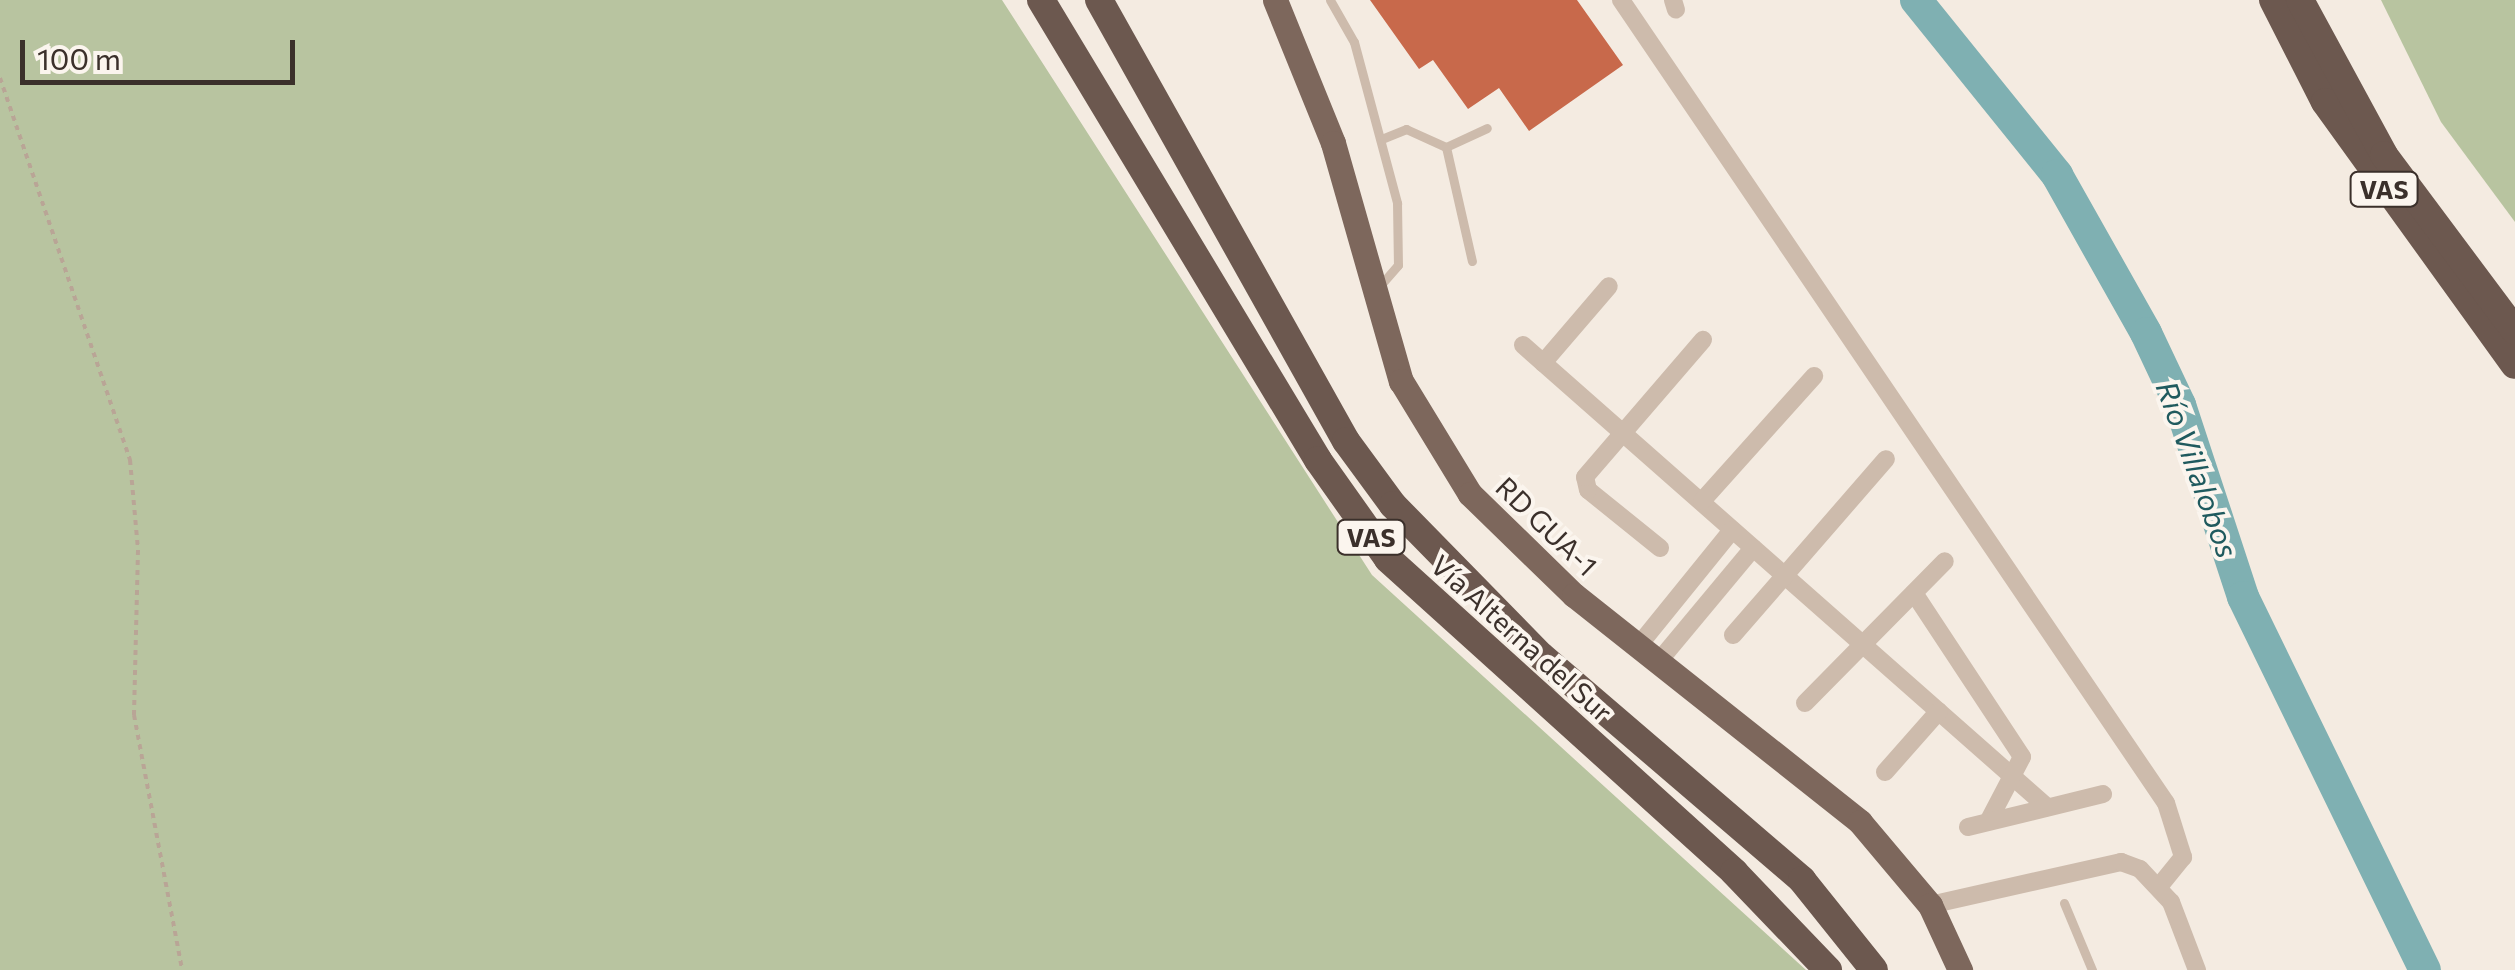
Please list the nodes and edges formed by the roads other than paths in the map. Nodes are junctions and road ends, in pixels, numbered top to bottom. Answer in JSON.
{"nodes":[{"id":1,"x":1042,"y":0,"type":"edge"},
{"id":2,"x":1099,"y":0,"type":"edge"},
{"id":3,"x":1275,"y":0,"type":"edge"},
{"id":4,"x":1330,"y":0,"type":"edge"},
{"id":5,"x":1621,"y":0,"type":"edge"},
{"id":6,"x":2274,"y":0,"type":"edge"},
{"id":7,"x":2300,"y":0,"type":"edge"},
{"id":8,"x":1487,"y":128,"type":"dead end"},
{"id":9,"x":1384,"y":138,"type":"junction"},
{"id":10,"x":1446,"y":146,"type":"junction"},
{"id":11,"x":1472,"y":261,"type":"dead end"},
{"id":12,"x":1609,"y":286,"type":"dead end"},
{"id":13,"x":1373,"y":292,"type":"junction"},
{"id":14,"x":2515,"y":330,"type":"edge"},
{"id":15,"x":1703,"y":340,"type":"dead end"},
{"id":16,"x":1522,"y":345,"type":"dead end"},
{"id":17,"x":1542,"y":362,"type":"junction"},
{"id":18,"x":2515,"y":365,"type":"edge"},
{"id":19,"x":1814,"y":376,"type":"dead end"},
{"id":20,"x":1623,"y":434,"type":"junction"},
{"id":21,"x":1886,"y":459,"type":"dead end"},
{"id":22,"x":1702,"y":501,"type":"junction"},
{"id":23,"x":1732,"y":530,"type":"junction"},
{"id":24,"x":1660,"y":548,"type":"dead end"},
{"id":25,"x":1754,"y":548,"type":"junction"},
{"id":26,"x":1945,"y":561,"type":"dead end"},
{"id":27,"x":1782,"y":573,"type":"junction"},
{"id":28,"x":1914,"y":593,"type":"junction"},
{"id":29,"x":1733,"y":635,"type":"dead end"},
{"id":30,"x":1861,"y":647,"type":"junction"},
{"id":31,"x":1649,"y":653,"type":"junction"},
{"id":32,"x":1805,"y":703,"type":"dead end"},
{"id":33,"x":1940,"y":711,"type":"junction"},
{"id":34,"x":1885,"y":772,"type":"dead end"},
{"id":35,"x":2008,"y":775,"type":"junction"},
{"id":36,"x":2103,"y":794,"type":"dead end"},
{"id":37,"x":2047,"y":807,"type":"junction"},
{"id":38,"x":1989,"y":820,"type":"junction"},
{"id":39,"x":1968,"y":827,"type":"dead end"},
{"id":40,"x":2159,"y":886,"type":"junction"},
{"id":41,"x":2064,"y":903,"type":"dead end"},
{"id":42,"x":1930,"y":905,"type":"junction"},
{"id":43,"x":1828,"y":970,"type":"edge"},
{"id":44,"x":1874,"y":970,"type":"edge"},
{"id":45,"x":1960,"y":970,"type":"edge"},
{"id":46,"x":2092,"y":970,"type":"edge"},
{"id":47,"x":2197,"y":970,"type":"edge"}],
"edges":[{"from":1,"to":43,"type":"highway","name":"Vía Alterna del Sur","number":"VAS"},
{"from":2,"to":44,"type":"highway","name":"Vía Alterna del Sur","number":"VAS"},
{"from":3,"to":13,"type":"main road","name":"RD GUA-1"},
{"from":4,"to":9,"type":"lane"},
{"from":5,"to":40,"type":"street"},
{"from":6,"to":18,"type":"highway","number":"VAS"},
{"from":7,"to":14,"type":"highway","number":"VAS"},
{"from":8,"to":10,"type":"lane"},
{"from":9,"to":10,"type":"lane"},
{"from":9,"to":13,"type":"lane"},
{"from":10,"to":11,"type":"lane"},
{"from":12,"to":17,"type":"street"},
{"from":13,"to":31,"type":"main road","name":"RD GUA-1"},
{"from":15,"to":20,"type":"street"},
{"from":16,"to":17,"type":"street"},
{"from":17,"to":20,"type":"street"},
{"from":19,"to":22,"type":"street"},
{"from":20,"to":22,"type":"street"},
{"from":20,"to":24,"type":"street"},
{"from":21,"to":27,"type":"street"},
{"from":22,"to":23,"type":"street"},
{"from":23,"to":25,"type":"street"},
{"from":23,"to":31,"type":"street"},
{"from":25,"to":27,"type":"street"},
{"from":25,"to":31,"type":"street"},
{"from":26,"to":28,"type":"street"},
{"from":27,"to":29,"type":"street"},
{"from":27,"to":30,"type":"street"},
{"from":28,"to":30,"type":"street"},
{"from":28,"to":35,"type":"street"},
{"from":30,"to":32,"type":"street"},
{"from":30,"to":33,"type":"street"},
{"from":31,"to":42,"type":"main road","name":"RD GUA-1"},
{"from":33,"to":34,"type":"street"},
{"from":33,"to":35,"type":"street"},
{"from":35,"to":37,"type":"street"},
{"from":35,"to":38,"type":"street"},
{"from":36,"to":37,"type":"street"},
{"from":37,"to":38,"type":"street"},
{"from":38,"to":39,"type":"street"},
{"from":40,"to":42,"type":"street"},
{"from":40,"to":47,"type":"street"},
{"from":41,"to":46,"type":"lane"},
{"from":42,"to":45,"type":"main road","name":"RD GUA-1"}]}
